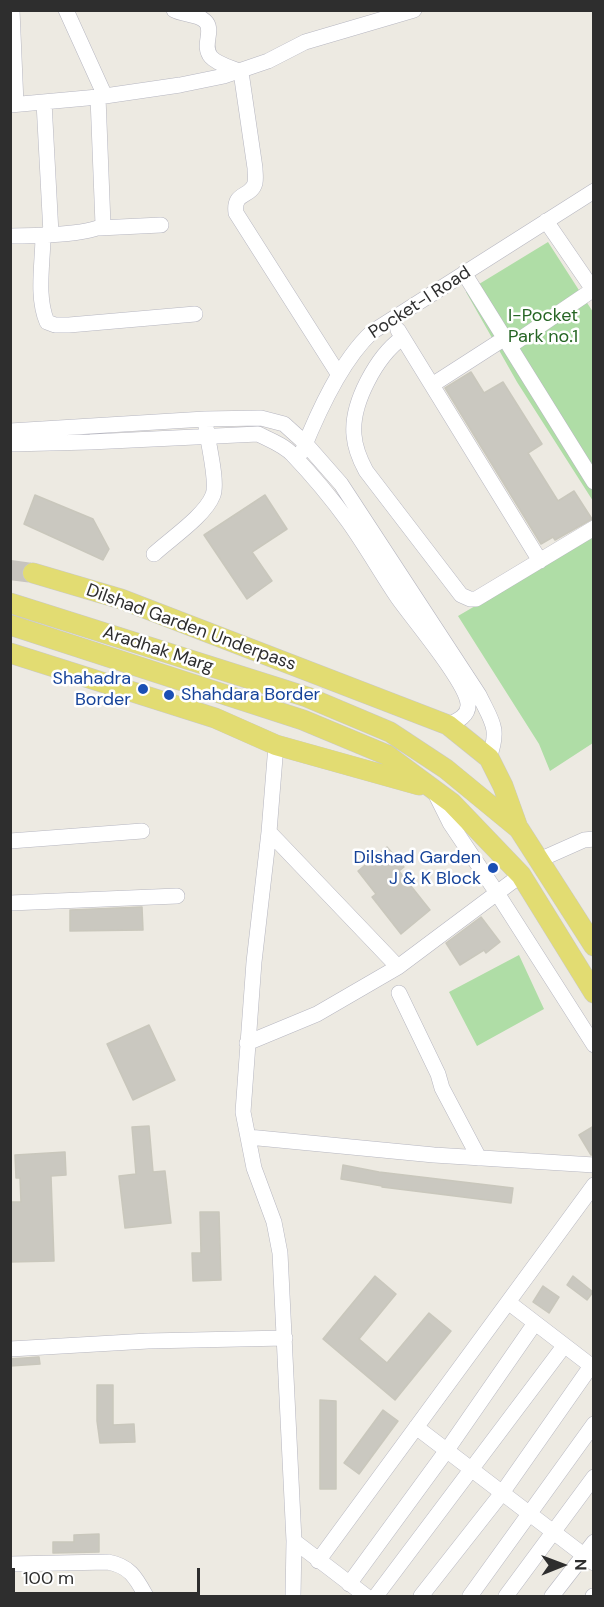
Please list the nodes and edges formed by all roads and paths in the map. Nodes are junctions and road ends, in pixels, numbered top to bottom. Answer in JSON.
{"nodes":[{"id":1,"x":12,"y":10,"type":"edge"},
{"id":2,"x":66,"y":10,"type":"edge"},
{"id":3,"x":174,"y":10,"type":"edge"},
{"id":4,"x":414,"y":10,"type":"edge"},
{"id":5,"x":241,"y":72,"type":"junction"},
{"id":6,"x":101,"y":97,"type":"junction"},
{"id":7,"x":44,"y":102,"type":"junction"},
{"id":8,"x":13,"y":104,"type":"edge"},
{"id":9,"x":594,"y":191,"type":"edge"},
{"id":10,"x":546,"y":221,"type":"junction"},
{"id":11,"x":161,"y":225,"type":"dead end"},
{"id":12,"x":99,"y":228,"type":"junction"},
{"id":13,"x":47,"y":235,"type":"junction"},
{"id":14,"x":10,"y":236,"type":"edge"},
{"id":15,"x":464,"y":273,"type":"junction"},
{"id":16,"x":593,"y":290,"type":"edge"},
{"id":17,"x":195,"y":314,"type":"dead end"},
{"id":18,"x":391,"y":319,"type":"junction"},
{"id":19,"x":402,"y":338,"type":"junction"},
{"id":20,"x":507,"y":342,"type":"junction"},
{"id":21,"x":339,"y":375,"type":"junction"},
{"id":22,"x":432,"y":385,"type":"junction"},
{"id":23,"x":205,"y":418,"type":"junction"},
{"id":24,"x":10,"y":431,"type":"edge"},
{"id":25,"x":207,"y":435,"type":"junction"},
{"id":26,"x":305,"y":443,"type":"junction"},
{"id":27,"x":10,"y":444,"type":"edge"},
{"id":28,"x":298,"y":461,"type":"junction"},
{"id":29,"x":594,"y":482,"type":"edge"},
{"id":30,"x":594,"y":528,"type":"edge"},
{"id":31,"x":370,"y":541,"type":"junction"},
{"id":32,"x":154,"y":554,"type":"dead end"},
{"id":33,"x":540,"y":561,"type":"junction"},
{"id":34,"x":33,"y":573,"type":"tunnel mouth"},
{"id":35,"x":10,"y":603,"type":"edge"},
{"id":36,"x":10,"y":625,"type":"edge"},
{"id":37,"x":10,"y":653,"type":"edge"},
{"id":38,"x":473,"y":697,"type":"junction"},
{"id":39,"x":448,"y":725,"type":"junction"},
{"id":40,"x":276,"y":745,"type":"junction"},
{"id":41,"x":489,"y":758,"type":"junction"},
{"id":42,"x":433,"y":789,"type":"junction"},
{"id":43,"x":519,"y":829,"type":"junction"},
{"id":44,"x":142,"y":831,"type":"dead end"},
{"id":45,"x":269,"y":832,"type":"junction"},
{"id":46,"x":594,"y":839,"type":"edge"},
{"id":47,"x":10,"y":841,"type":"edge"},
{"id":48,"x":538,"y":860,"type":"junction"},
{"id":49,"x":521,"y":875,"type":"junction"},
{"id":50,"x":497,"y":893,"type":"junction"},
{"id":51,"x":177,"y":896,"type":"dead end"},
{"id":52,"x":10,"y":903,"type":"edge"},
{"id":53,"x":594,"y":946,"type":"edge"},
{"id":54,"x":398,"y":967,"type":"junction"},
{"id":55,"x":399,"y":993,"type":"dead end"},
{"id":56,"x":594,"y":993,"type":"edge"},
{"id":57,"x":247,"y":1043,"type":"junction"},
{"id":58,"x":594,"y":1045,"type":"edge"},
{"id":59,"x":248,"y":1137,"type":"junction"},
{"id":60,"x":479,"y":1158,"type":"junction"},
{"id":61,"x":594,"y":1164,"type":"edge"},
{"id":62,"x":594,"y":1185,"type":"edge"},
{"id":63,"x":508,"y":1302,"type":"junction"},
{"id":64,"x":535,"y":1323,"type":"junction"},
{"id":65,"x":285,"y":1338,"type":"junction"},
{"id":66,"x":564,"y":1346,"type":"junction"},
{"id":67,"x":10,"y":1349,"type":"edge"},
{"id":68,"x":592,"y":1367,"type":"edge"},
{"id":69,"x":594,"y":1424,"type":"edge"},
{"id":70,"x":417,"y":1427,"type":"junction"},
{"id":71,"x":447,"y":1450,"type":"junction"},
{"id":72,"x":471,"y":1469,"type":"junction"},
{"id":73,"x":594,"y":1477,"type":"edge"},
{"id":74,"x":502,"y":1493,"type":"junction"},
{"id":75,"x":530,"y":1514,"type":"junction"},
{"id":76,"x":553,"y":1532,"type":"junction"},
{"id":77,"x":294,"y":1541,"type":"junction"},
{"id":78,"x":594,"y":1542,"type":"edge"},
{"id":79,"x":589,"y":1559,"type":"edge"},
{"id":80,"x":318,"y":1561,"type":"junction"},
{"id":81,"x":10,"y":1564,"type":"edge"},
{"id":82,"x":349,"y":1584,"type":"junction"},
{"id":83,"x":146,"y":1596,"type":"edge"},
{"id":84,"x":293,"y":1596,"type":"edge"},
{"id":85,"x":366,"y":1596,"type":"edge"},
{"id":86,"x":376,"y":1596,"type":"edge"},
{"id":87,"x":421,"y":1596,"type":"edge"},
{"id":88,"x":470,"y":1596,"type":"edge"},
{"id":89,"x":506,"y":1596,"type":"edge"},
{"id":90,"x":552,"y":1596,"type":"edge"}],
"edges":[{"from":1,"to":8,"type":"street"},
{"from":2,"to":6,"type":"street"},
{"from":3,"to":5,"type":"street"},
{"from":4,"to":5,"type":"street"},
{"from":5,"to":6,"type":"street"},
{"from":5,"to":21,"type":"street"},
{"from":6,"to":7,"type":"street"},
{"from":6,"to":12,"type":"street"},
{"from":7,"to":8,"type":"street"},
{"from":7,"to":13,"type":"street"},
{"from":9,"to":10,"type":"street","name":"Pocket-I Road"},
{"from":10,"to":15,"type":"street","name":"Pocket-I Road"},
{"from":10,"to":16,"type":"street"},
{"from":11,"to":12,"type":"street"},
{"from":12,"to":13,"type":"street"},
{"from":13,"to":14,"type":"street"},
{"from":13,"to":17,"type":"street"},
{"from":15,"to":18,"type":"street","name":"Pocket-I Road"},
{"from":15,"to":20,"type":"street"},
{"from":16,"to":20,"type":"street"},
{"from":18,"to":19,"type":"street"},
{"from":18,"to":21,"type":"street","name":"Pocket-I Road"},
{"from":19,"to":22,"type":"street"},
{"from":19,"to":33,"type":"street"},
{"from":20,"to":22,"type":"street"},
{"from":20,"to":29,"type":"street"},
{"from":21,"to":26,"type":"street","name":"Pocket-I Road"},
{"from":22,"to":33,"type":"street"},
{"from":23,"to":24,"type":"street"},
{"from":23,"to":25,"type":"street"},
{"from":23,"to":26,"type":"street"},
{"from":25,"to":27,"type":"street"},
{"from":25,"to":28,"type":"street"},
{"from":25,"to":32,"type":"street"},
{"from":26,"to":28,"type":"street","name":"Pocket-I Road"},
{"from":26,"to":31,"type":"street"},
{"from":28,"to":31,"type":"street"},
{"from":30,"to":33,"type":"street"},
{"from":31,"to":38,"type":"street"},
{"from":34,"to":39,"type":"main road","name":"Dilshad Garden Underpass"},
{"from":35,"to":43,"type":"main road","name":"Aradhak Marg"},
{"from":36,"to":42,"type":"main road","name":"Aradhak Marg"},
{"from":37,"to":40,"type":"main road"},
{"from":38,"to":39,"type":"street"},
{"from":38,"to":41,"type":"street"},
{"from":39,"to":41,"type":"main road","name":"Aradhak Marg"},
{"from":40,"to":42,"type":"main road"},
{"from":40,"to":45,"type":"street"},
{"from":41,"to":43,"type":"main road","name":"Aradhak Marg"},
{"from":42,"to":49,"type":"main road","name":"Aradhak Marg"},
{"from":42,"to":50,"type":"street"},
{"from":43,"to":48,"type":"main road","name":"Aradhak Marg"},
{"from":44,"to":47,"type":"street"},
{"from":45,"to":54,"type":"street"},
{"from":45,"to":57,"type":"street"},
{"from":46,"to":48,"type":"street"},
{"from":48,"to":53,"type":"main road","name":"Aradhak Marg"},
{"from":49,"to":50,"type":"street"},
{"from":49,"to":56,"type":"main road","name":"Aradhak Marg"},
{"from":50,"to":54,"type":"street"},
{"from":50,"to":58,"type":"street"},
{"from":51,"to":52,"type":"street"},
{"from":54,"to":57,"type":"street"},
{"from":55,"to":60,"type":"street"},
{"from":57,"to":59,"type":"street"},
{"from":59,"to":60,"type":"street"},
{"from":59,"to":65,"type":"street"},
{"from":60,"to":61,"type":"street"},
{"from":62,"to":63,"type":"street"},
{"from":63,"to":64,"type":"street"},
{"from":63,"to":70,"type":"street"},
{"from":64,"to":66,"type":"street"},
{"from":64,"to":71,"type":"street"},
{"from":65,"to":67,"type":"street"},
{"from":65,"to":77,"type":"street"},
{"from":66,"to":68,"type":"street"},
{"from":66,"to":72,"type":"street"},
{"from":68,"to":74,"type":"street"},
{"from":69,"to":75,"type":"street"},
{"from":70,"to":71,"type":"street"},
{"from":70,"to":80,"type":"street"},
{"from":71,"to":72,"type":"street"},
{"from":71,"to":82,"type":"street"},
{"from":72,"to":74,"type":"street"},
{"from":72,"to":86,"type":"street"},
{"from":73,"to":76,"type":"street"},
{"from":74,"to":75,"type":"street"},
{"from":74,"to":87,"type":"street"},
{"from":75,"to":76,"type":"street"},
{"from":75,"to":88,"type":"street"},
{"from":76,"to":79,"type":"street"},
{"from":76,"to":89,"type":"street"},
{"from":77,"to":80,"type":"street"},
{"from":77,"to":84,"type":"street"},
{"from":78,"to":79,"type":"street"},
{"from":79,"to":90,"type":"street"},
{"from":80,"to":82,"type":"street"},
{"from":81,"to":83,"type":"street"},
{"from":82,"to":85,"type":"street"}]}
